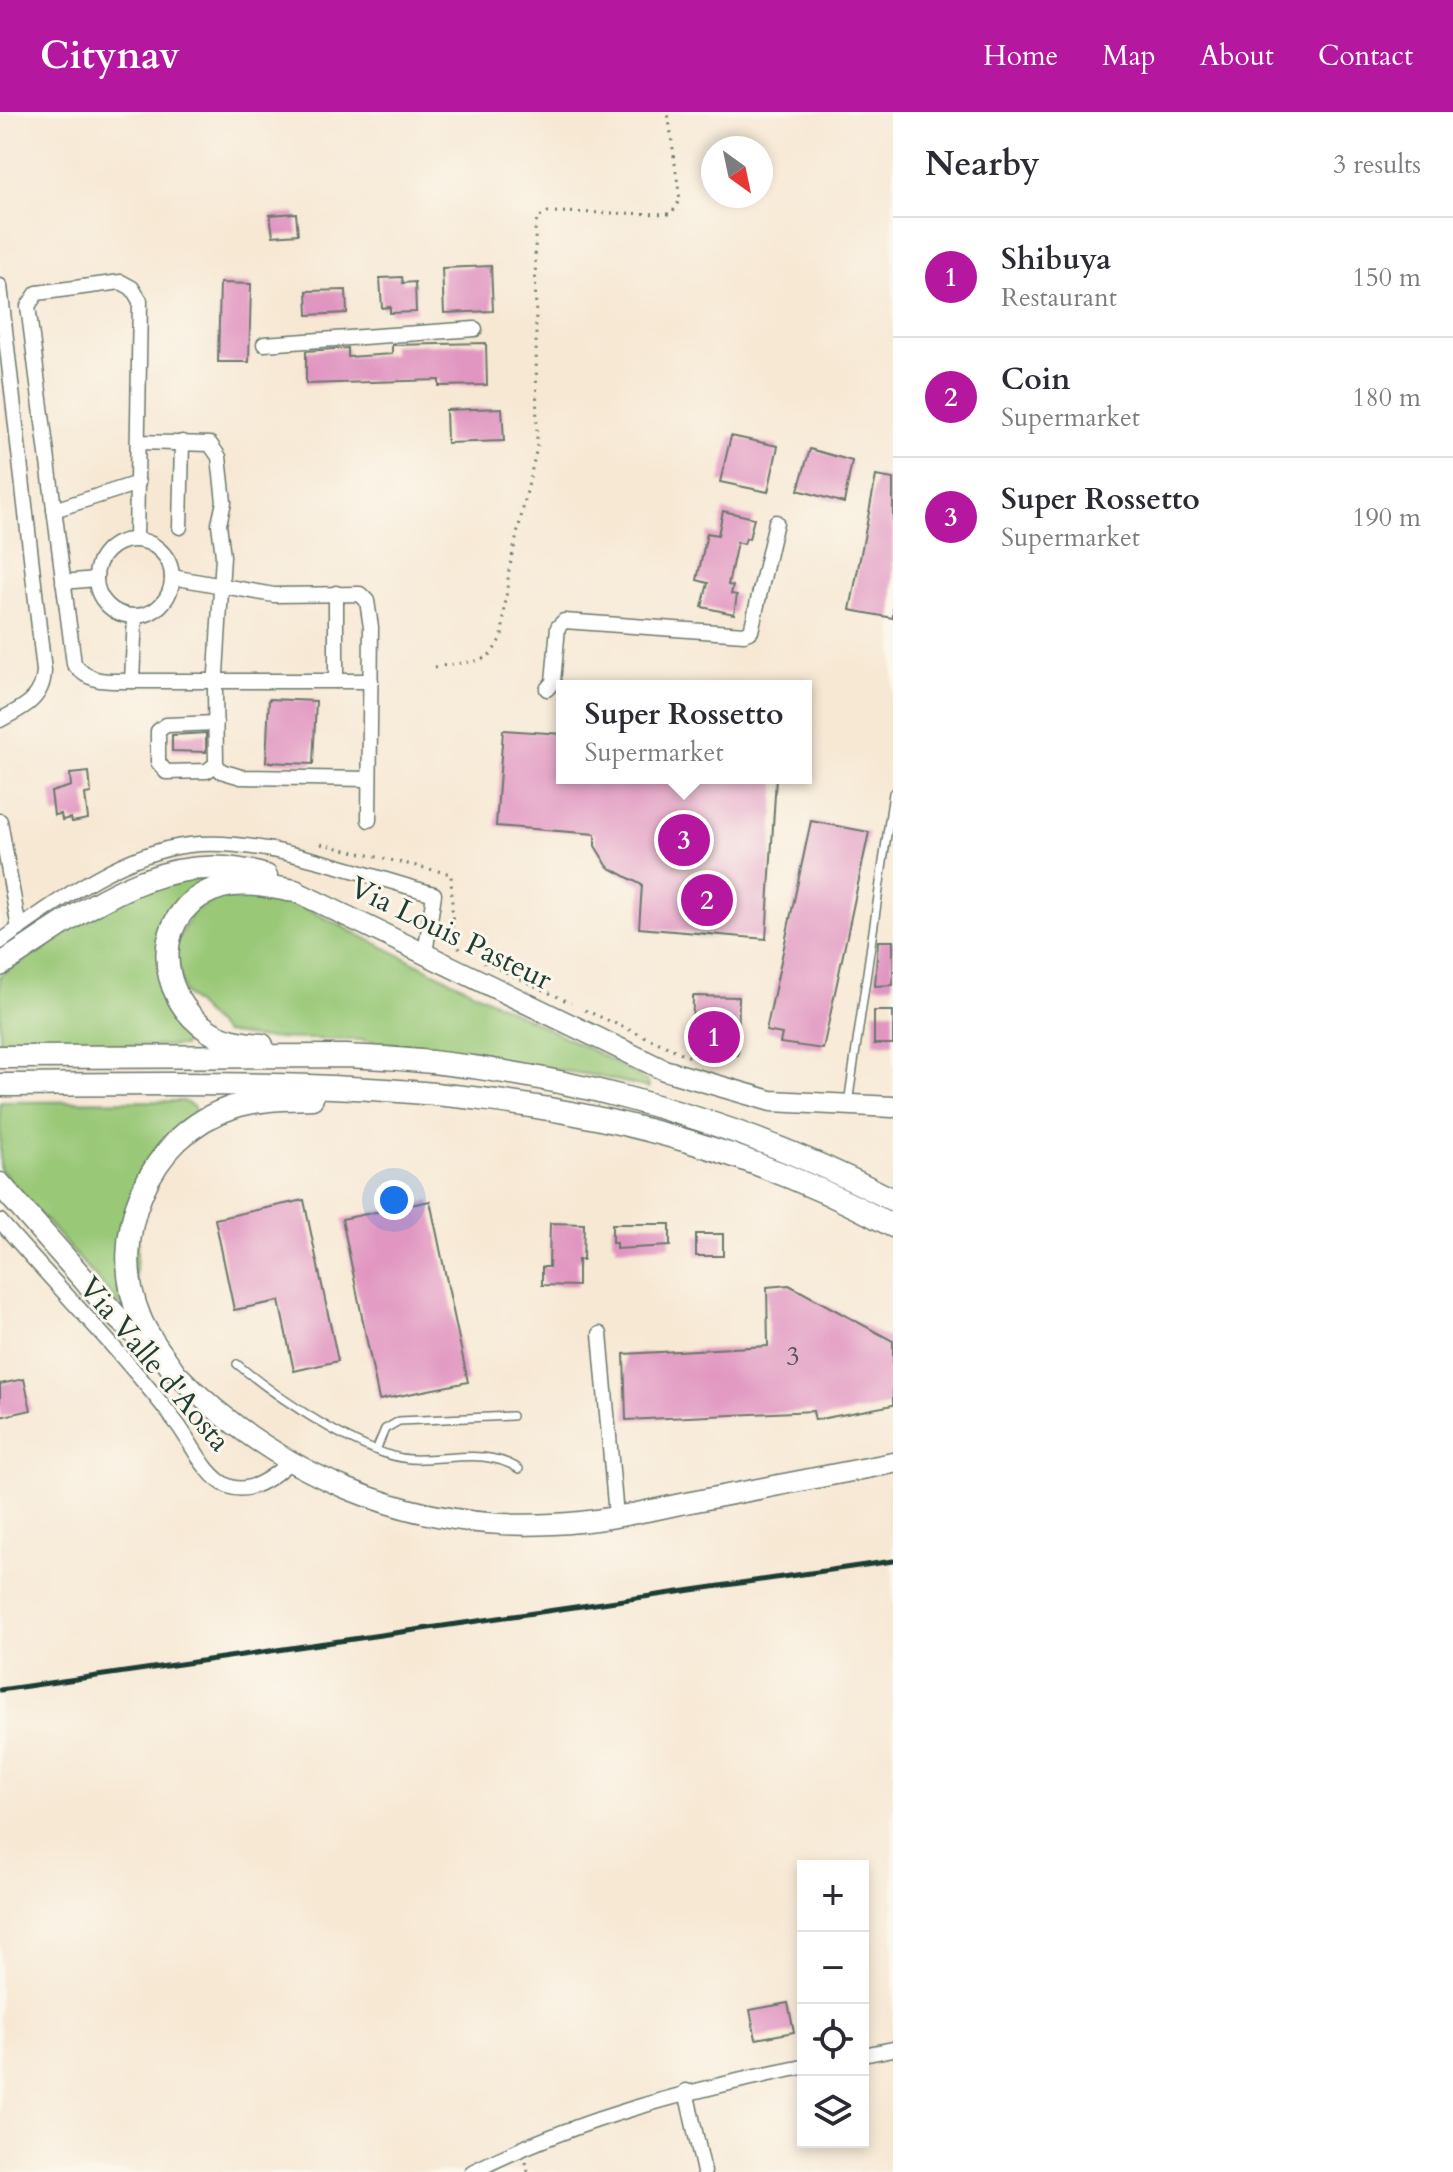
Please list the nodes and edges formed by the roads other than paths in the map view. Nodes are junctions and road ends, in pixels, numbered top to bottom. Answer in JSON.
{"nodes":[{"id":1,"x":0,"y":286,"type":"edge"},
{"id":2,"x":475,"y":329,"type":"dead end"},
{"id":3,"x":264,"y":344,"type":"dead end"},
{"id":4,"x":138,"y":442,"type":"junction"},
{"id":5,"x":182,"y":442,"type":"junction"},
{"id":6,"x":138,"y":483,"type":"junction"},
{"id":7,"x":54,"y":510,"type":"junction"},
{"id":8,"x":776,"y":522,"type":"dead end"},
{"id":9,"x":180,"y":527,"type":"dead end"},
{"id":10,"x":136,"y":540,"type":"junction"},
{"id":11,"x":172,"y":577,"type":"junction"},
{"id":12,"x":96,"y":579,"type":"junction"},
{"id":13,"x":63,"y":582,"type":"junction"},
{"id":14,"x":220,"y":584,"type":"junction"},
{"id":15,"x":336,"y":593,"type":"junction"},
{"id":16,"x":135,"y":616,"type":"junction"},
{"id":17,"x":132,"y":681,"type":"junction"},
{"id":18,"x":336,"y":681,"type":"junction"},
{"id":19,"x":371,"y":681,"type":"junction"},
{"id":20,"x":216,"y":683,"type":"junction"},
{"id":21,"x":547,"y":689,"type":"dead end"},
{"id":22,"x":0,"y":720,"type":"edge"},
{"id":23,"x":216,"y":723,"type":"junction"},
{"id":24,"x":216,"y":764,"type":"junction"},
{"id":25,"x":369,"y":779,"type":"junction"},
{"id":26,"x":893,"y":793,"type":"edge"},
{"id":27,"x":369,"y":820,"type":"dead end"},
{"id":28,"x":0,"y":821,"type":"edge"},
{"id":29,"x":295,"y":891,"type":"junction"},
{"id":30,"x":19,"y":929,"type":"junction"},
{"id":31,"x":0,"y":942,"type":"edge"},
{"id":32,"x":425,"y":954,"type":"junction"},
{"id":33,"x":0,"y":965,"type":"edge"},
{"id":34,"x":0,"y":1057,"type":"edge"},
{"id":35,"x":390,"y":1057,"type":"junction"},
{"id":36,"x":0,"y":1085,"type":"edge"},
{"id":37,"x":468,"y":1096,"type":"junction"},
{"id":38,"x":847,"y":1107,"type":"junction"},
{"id":39,"x":893,"y":1107,"type":"edge"},
{"id":40,"x":0,"y":1184,"type":"edge"},
{"id":41,"x":893,"y":1200,"type":"edge"},
{"id":42,"x":0,"y":1221,"type":"edge"},
{"id":43,"x":893,"y":1226,"type":"edge"},
{"id":44,"x":600,"y":1334,"type":"dead end"},
{"id":45,"x":237,"y":1364,"type":"dead end"},
{"id":46,"x":173,"y":1370,"type":"junction"},
{"id":47,"x":512,"y":1416,"type":"dead end"},
{"id":48,"x":377,"y":1448,"type":"junction"},
{"id":49,"x":288,"y":1463,"type":"junction"},
{"id":50,"x":893,"y":1463,"type":"edge"},
{"id":51,"x":519,"y":1469,"type":"dead end"},
{"id":52,"x":616,"y":1516,"type":"junction"},
{"id":53,"x":893,"y":2049,"type":"edge"},
{"id":54,"x":869,"y":2054,"type":"edge"},
{"id":55,"x":797,"y":2068,"type":"edge"},
{"id":56,"x":686,"y":2091,"type":"junction"},
{"id":57,"x":472,"y":2172,"type":"edge"},
{"id":58,"x":704,"y":2172,"type":"edge"}],
"edges":[{"from":1,"to":22,"type":"street"},
{"from":2,"to":3,"type":"street"},
{"from":4,"to":5,"type":"street"},
{"from":4,"to":6,"type":"street"},
{"from":4,"to":7,"type":"street"},
{"from":5,"to":9,"type":"street"},
{"from":5,"to":14,"type":"street"},
{"from":6,"to":7,"type":"street"},
{"from":6,"to":10,"type":"street"},
{"from":7,"to":13,"type":"street"},
{"from":8,"to":21,"type":"street"},
{"from":10,"to":11,"type":"street"},
{"from":10,"to":12,"type":"street"},
{"from":11,"to":14,"type":"street"},
{"from":11,"to":16,"type":"street"},
{"from":12,"to":13,"type":"street"},
{"from":12,"to":16,"type":"street"},
{"from":13,"to":17,"type":"street"},
{"from":14,"to":15,"type":"street"},
{"from":14,"to":20,"type":"street"},
{"from":15,"to":18,"type":"street"},
{"from":15,"to":19,"type":"street"},
{"from":16,"to":17,"type":"street"},
{"from":17,"to":20,"type":"street"},
{"from":18,"to":19,"type":"street"},
{"from":18,"to":20,"type":"street"},
{"from":19,"to":25,"type":"street"},
{"from":20,"to":23,"type":"street"},
{"from":23,"to":24,"type":"street"},
{"from":23,"to":24,"type":"street"},
{"from":24,"to":25,"type":"street"},
{"from":25,"to":27,"type":"street"},
{"from":26,"to":38,"type":"lane"},
{"from":28,"to":30,"type":"street"},
{"from":29,"to":32,"type":"main road","name":"Via Louis Pasteur"},
{"from":29,"to":33,"type":"highway","name":"Via Louis Pasteur"},
{"from":29,"to":35,"type":"highway"},
{"from":30,"to":31,"type":"street"},
{"from":30,"to":32,"type":"street"},
{"from":32,"to":38,"type":"main road","name":"Via Louis Pasteur"},
{"from":34,"to":35,"type":"highway"},
{"from":35,"to":41,"type":"highway"},
{"from":36,"to":37,"type":"highway"},
{"from":37,"to":43,"type":"highway"},
{"from":37,"to":46,"type":"highway"},
{"from":38,"to":39,"type":"main road","name":"Via Louis Pasteur"},
{"from":40,"to":46,"type":"highway"},
{"from":42,"to":49,"type":"street","name":"Via Valle d'Aosta"},
{"from":44,"to":52,"type":"street"},
{"from":45,"to":48,"type":"lane"},
{"from":46,"to":49,"type":"main road"},
{"from":47,"to":48,"type":"lane"},
{"from":48,"to":51,"type":"lane"},
{"from":49,"to":52,"type":"main road"},
{"from":50,"to":52,"type":"main road"},
{"from":53,"to":54,"type":"street"},
{"from":55,"to":56,"type":"street"},
{"from":56,"to":57,"type":"street"},
{"from":56,"to":58,"type":"street"}]}
